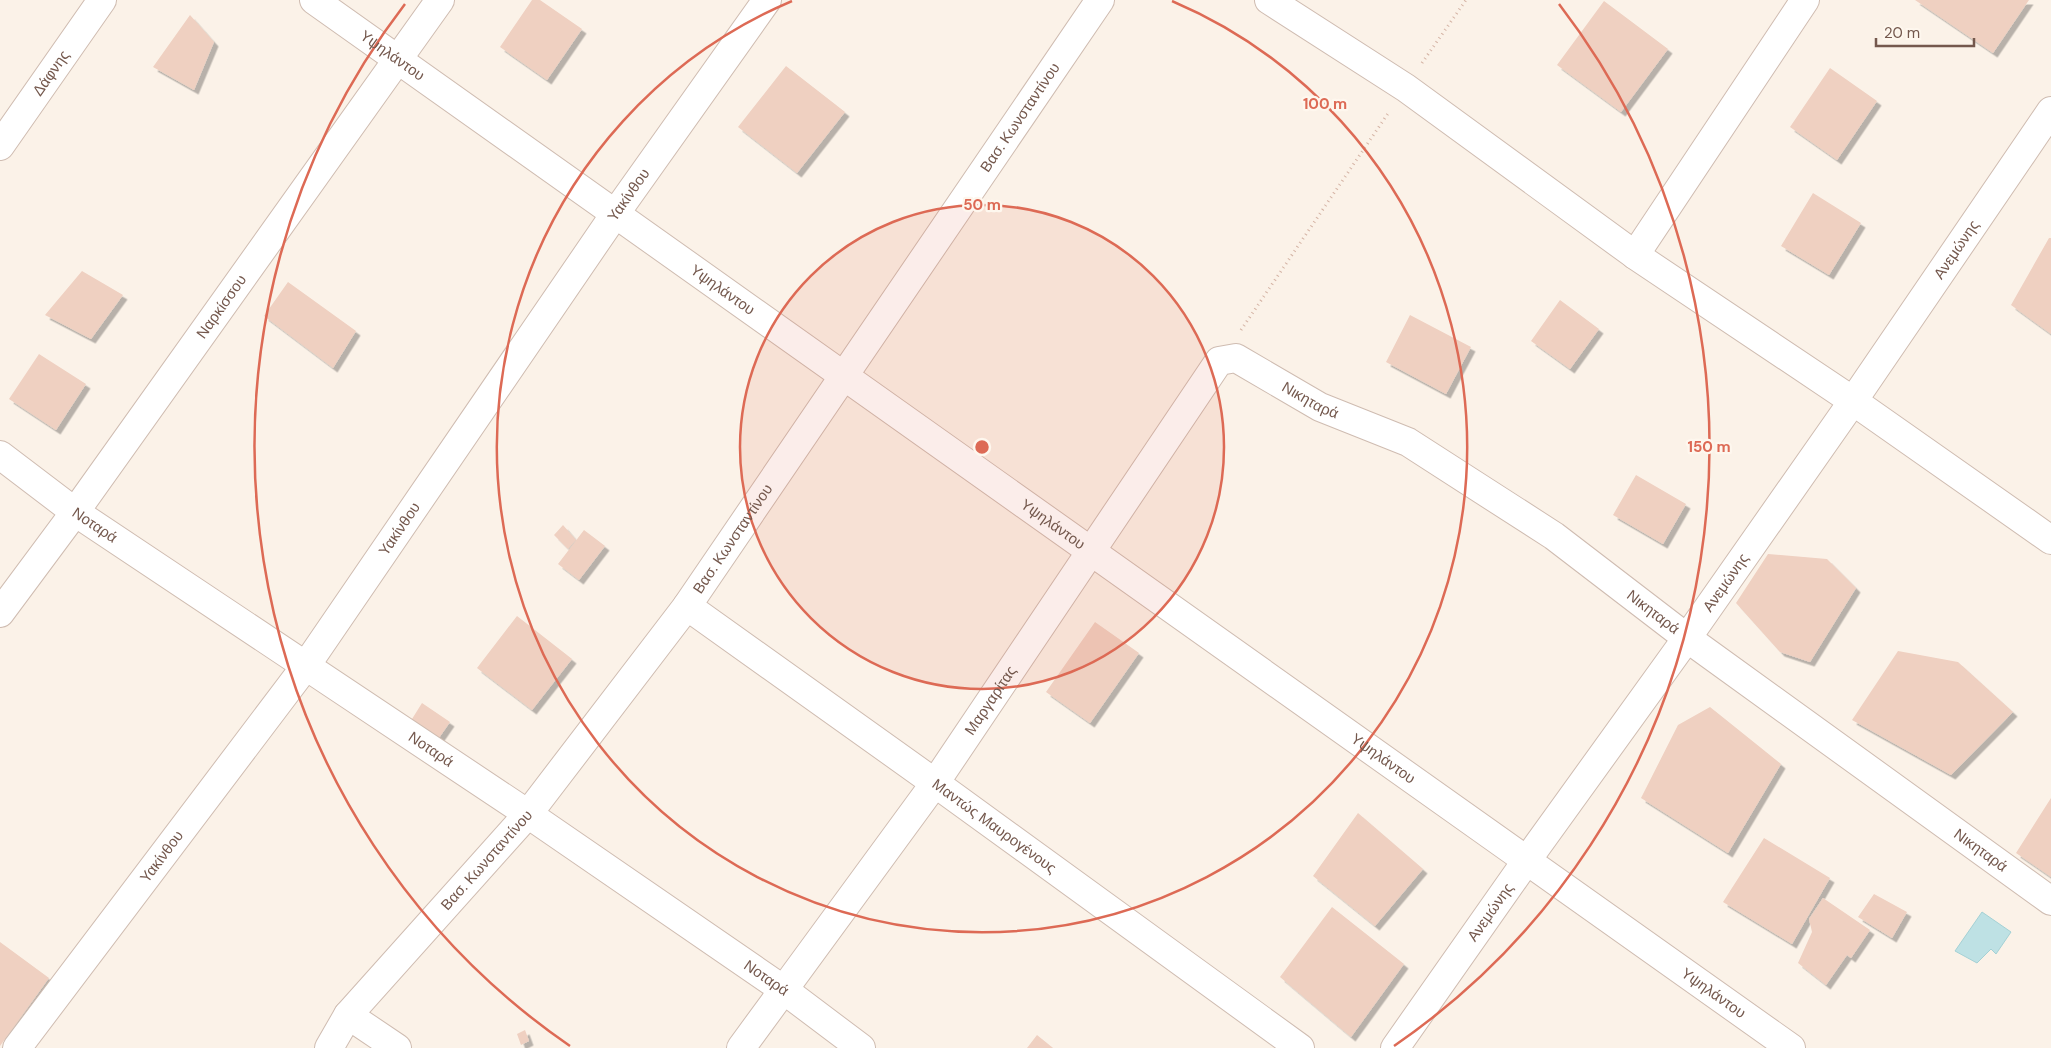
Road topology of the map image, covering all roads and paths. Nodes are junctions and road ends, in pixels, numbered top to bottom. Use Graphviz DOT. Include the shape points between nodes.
graph roads {
  1 [pos="102,0"];
  2 [pos="314,0"];
  3 [pos="440,0"];
  4 [pos="767,0"];
  5 [pos="1100,0"];
  6 [pos="1269,0"];
  7 [pos="1466,0"];
  8 [pos="1805,0"];
  9 [pos="398,60"];
  10 [pos="1406,88"];
  11 [pos="2051,111"];
  12 [pos="0,146"];
  13 [pos="615,214"];
  14 [pos="1635,255"];
  15 [pos="1228,360"];
  16 [pos="844,376"];
  17 [pos="1853,401"];
  18 [pos="0,455"];
  19 [pos="75,512"];
  20 [pos="2051,540"];
  21 [pos="1091,551"];
  22 [pos="687,606"];
  23 [pos="0,613"];
  24 [pos="1687,638"];
  25 [pos="305,667"];
  26 [pos="935,783"];
  27 [pos="528,814"];
  28 [pos="1526,860"];
  29 [pos="2051,901"];
  30 [pos="784,990"];
  31 [pos="348,1015"];
  32 [pos="17,1048"];
  33 [pos="329,1048"];
  34 [pos="397,1048"];
  35 [pos="741,1048"];
  36 [pos="861,1048"];
  37 [pos="1300,1048"];
  38 [pos="1395,1048"];
  39 [pos="1791,1048"];
  1 -- 12 [label="street, Δάφνης"];
  2 -- 9 [label="street, Υψηλάντου"];
  3 -- 9 [label="street, Ναρκίσσου"];
  4 -- 13 [label="street, Υακίνθου"];
  5 -- 16 [label="street, Βασ. Κωνσταντίνου"];
  6 -- 10 [label="street"];
  7 -- 10 [label="path"];
  8 -- 14 [label="street"];
  9 -- 13 [label="street, Υψηλάντου"];
  9 -- 19 [label="street, Ναρκίσσου"];
  10 -- 14 [label="street"];
  10 -- 15 [label="path"];
  11 -- 17 [label="street, Ανεμώνης"];
  13 -- 16 [label="street, Υψηλάντου"];
  13 -- 25 [label="street, Υακίνθου"];
  14 -- 17 [label="street"];
  15 -- 21 [label="street, Μαργαρίτας"];
  15 -- 24 [label="street, Νικηταρά" via="1320,407 1408,442 1554,536"];
  16 -- 21 [label="street, Υψηλάντου"];
  16 -- 22 [label="street, Βασ. Κωνσταντίνου"];
  17 -- 20 [label="street"];
  17 -- 24 [label="street, Ανεμώνης"];
  18 -- 19 [label="street, Νοταρά"];
  19 -- 23 [label="street, Ναρκίσσου"];
  19 -- 25 [label="street, Νοταρά"];
  21 -- 26 [label="street, Μαργαρίτας"];
  21 -- 28 [label="street, Υψηλάντου"];
  22 -- 26 [label="street, Μαντώς Μαυρογένους"];
  22 -- 27 [label="street, Βασ. Κωνσταντίνου"];
  24 -- 28 [label="street, Ανεμώνης"];
  24 -- 29 [label="street, Νικηταρά"];
  25 -- 27 [label="street, Νοταρά"];
  25 -- 32 [label="street, Υακίνθου"];
  26 -- 30 [label="street, Μαργαρίτας"];
  26 -- 37 [label="street, Μαντώς Μαυρογένους"];
  27 -- 30 [label="street, Νοταρά"];
  27 -- 31 [label="street, Βασ. Κωνσταντίνου"];
  28 -- 38 [label="street, Ανεμώνης"];
  28 -- 39 [label="street, Υψηλάντου"];
  30 -- 35 [label="street, Μαργαρίτας"];
  30 -- 36 [label="street, Νοταρά"];
  31 -- 33 [label="street, Βασ. Κωνσταντίνου"];
  31 -- 34 [label="street"];
}
